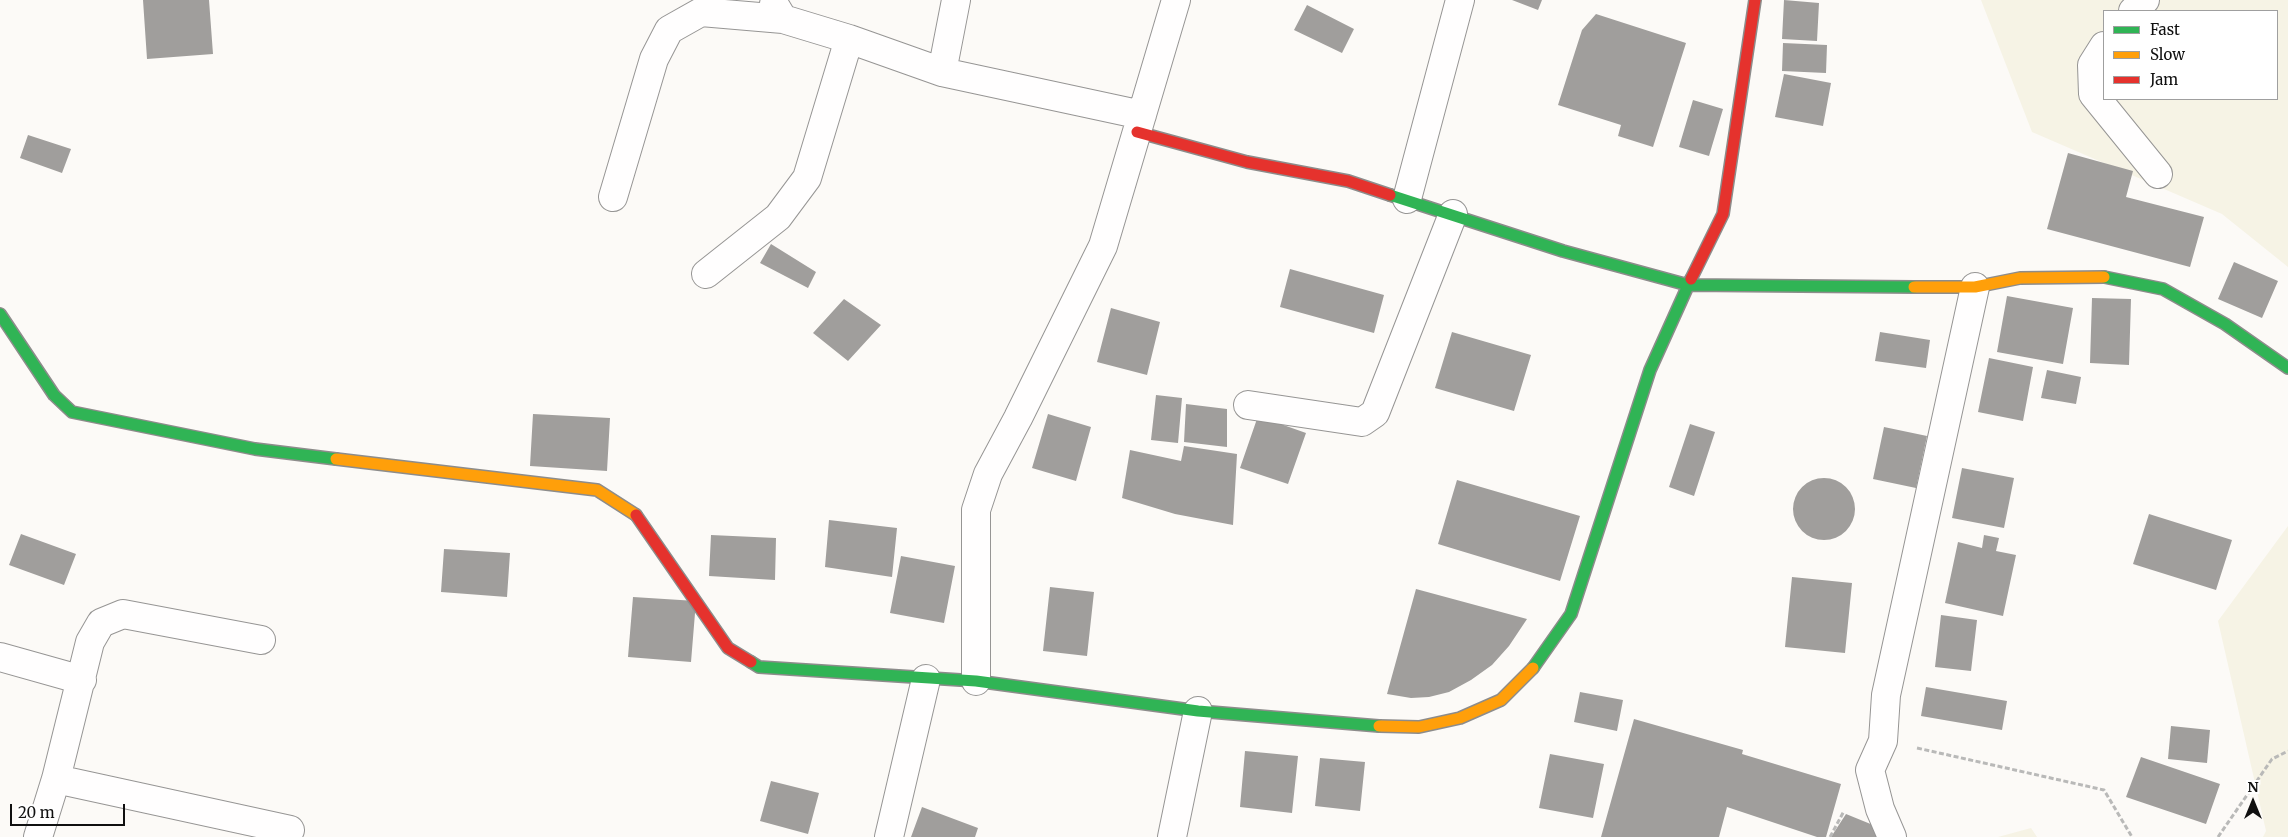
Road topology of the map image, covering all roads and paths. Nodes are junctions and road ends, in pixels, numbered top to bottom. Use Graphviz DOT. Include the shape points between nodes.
graph roads {
  1 [pos="956,0"];
  2 [pos="1176,0"];
  3 [pos="1460,0"];
  4 [pos="1755,0"];
  5 [pos="2146,0"];
  6 [pos="778,9"];
  7 [pos="2134,10"];
  8 [pos="849,39"];
  9 [pos="2103,48"];
  10 [pos="942,72"];
  11 [pos="1140,123"];
  12 [pos="2158,174"];
  13 [pos="613,197"];
  14 [pos="1407,199"];
  15 [pos="1453,214"];
  16 [pos="706,274"];
  17 [pos="1688,285"];
  18 [pos="1975,287"];
  19 [pos="0,314"];
  20 [pos="2288,368"];
  21 [pos="1248,405"];
  22 [pos="261,640"];
  23 [pos="0,657"];
  24 [pos="926,679"];
  25 [pos="82,680"];
  26 [pos="976,681"];
  27 [pos="1198,711"];
  28 [pos="1883,741"];
  29 [pos="2288,751"];
  30 [pos="56,779"];
  31 [pos="290,830"];
  32 [pos="38,837"];
  33 [pos="888,837"];
  34 [pos="1172,837"];
  35 [pos="1892,837"];
  36 [pos="2132,837"];
  37 [pos="2218,837"];
  1 -- 10 [label="street"];
  2 -- 11 [label="street"];
  3 -- 14 [label="street"];
  4 -- 17 [label="street" via="1723,214"];
  5 -- 7 [label="street"];
  6 -- 8 [label="street"];
  6 -- 13 [label="street" via="701,12 669,30 654,59"];
  8 -- 10 [label="street"];
  8 -- 16 [label="street" via="807,178 778,217"];
  9 -- 12 [label="street" via="2092,65 2093,94"];
  10 -- 11 [label="street"];
  11 -- 14 [label="street" via="1247,162 1348,182"];
  11 -- 26 [label="street" via="1103,246 988,474 976,510"];
  14 -- 15 [label="street"];
  15 -- 17 [label="street" via="1563,251"];
  15 -- 21 [label="street" via="1375,413 1362,422"];
  17 -- 18 [label="street"];
  17 -- 27 [label="street" via="1650,370 1571,614 1530,672 1501,700 1460,718 1419,727"];
  18 -- 20 [label="street" via="2020,278 2098,276 2163,289 2225,324"];
  18 -- 28 [label="street" via="1886,695"];
  19 -- 24 [label="street" via="54,395 72,412 255,449 597,490 634,512 728,648 759,667"];
  22 -- 25 [label="street" via="123,614 101,623 90,642"];
  23 -- 25 [label="street"];
  24 -- 26 [label="street"];
  24 -- 33 [label="street"];
  25 -- 30 [label="street"];
  26 -- 27 [label="street"];
  27 -- 34 [label="street"];
  28 -- 35 [label="street" via="1870,770 1880,809"];
  28 -- 36 [label="path" via="2104,790"];
  29 -- 37 [label="path" via="2272,759"];
  30 -- 31 [label="street"];
  30 -- 32 [label="street"];
}
